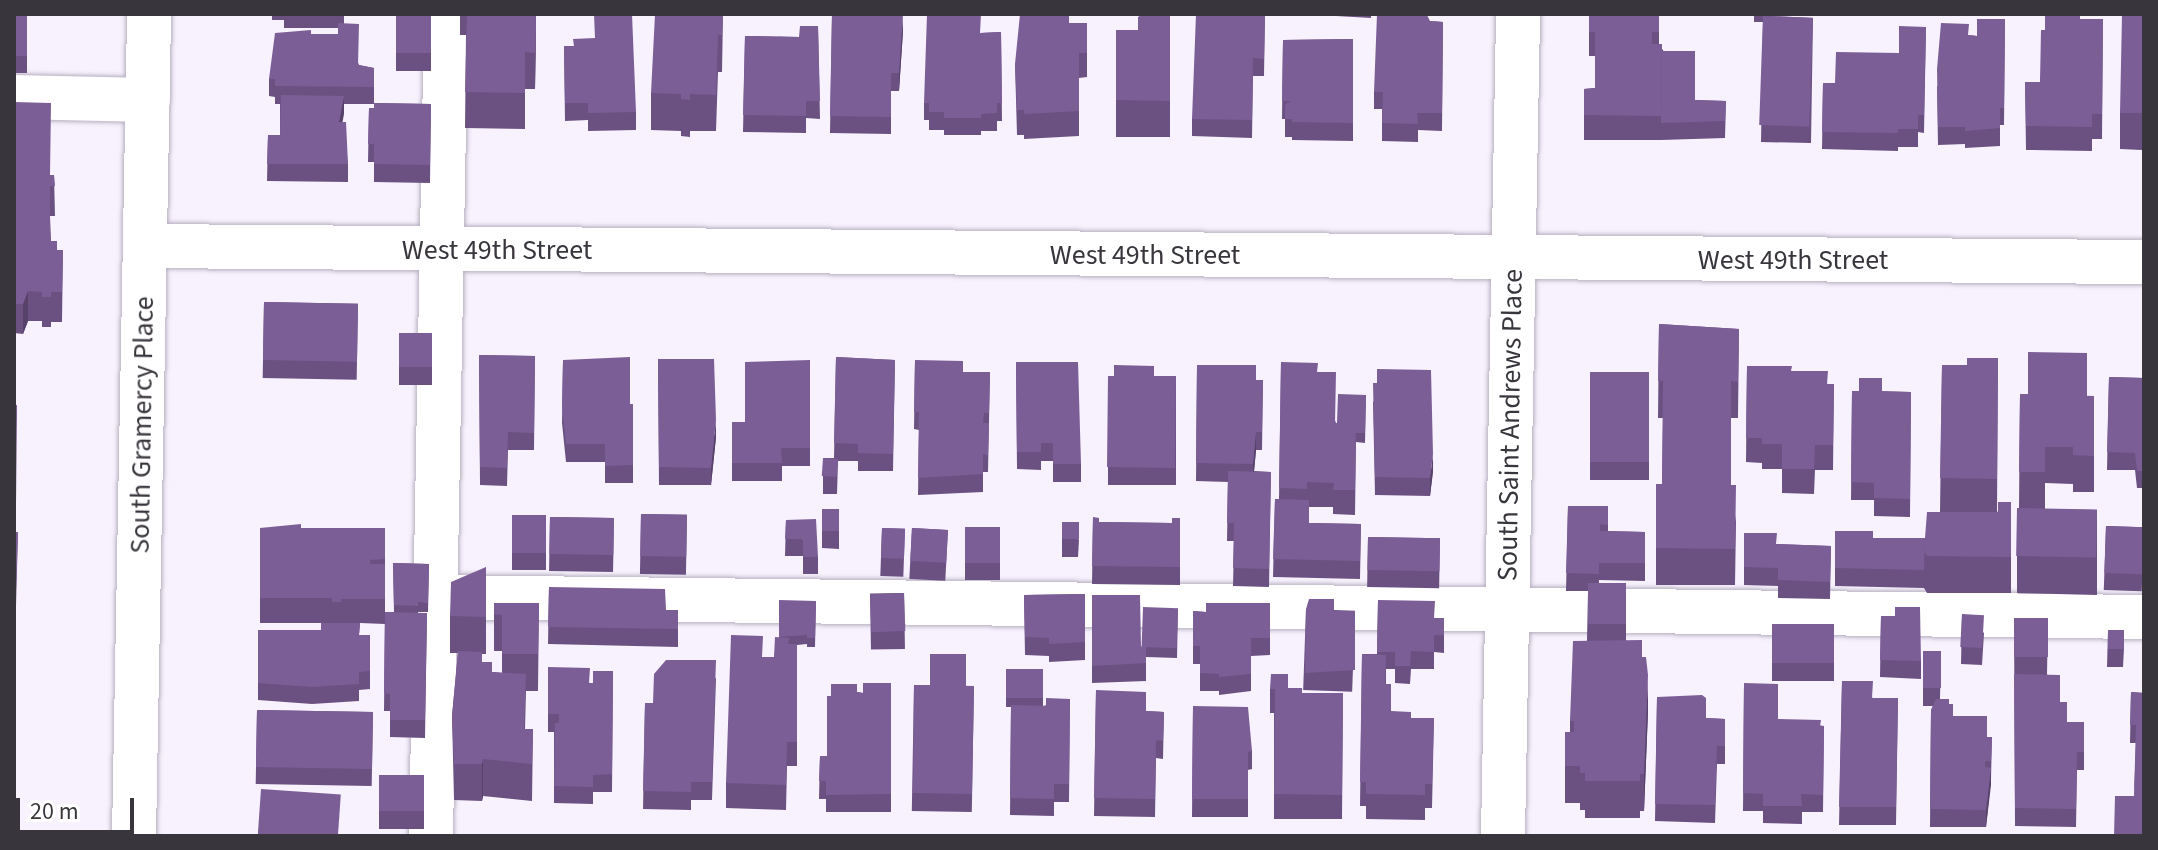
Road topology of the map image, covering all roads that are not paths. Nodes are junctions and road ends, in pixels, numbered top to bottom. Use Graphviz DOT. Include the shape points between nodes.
graph roads {
  1 [pos="149,14"];
  2 [pos="446,14"];
  3 [pos="1518,14"];
  4 [pos="14,97"];
  5 [pos="148,100"];
  6 [pos="145,246"];
  7 [pos="441,249"];
  8 [pos="1513,258"];
  9 [pos="2144,262"];
  10 [pos="435,597"];
  11 [pos="1507,609"];
  12 [pos="2144,617"];
  13 [pos="134,836"];
  14 [pos="431,836"];
  15 [pos="1503,836"];
  1 -- 5 [label="street, South Gramercy Place"];
  2 -- 7 [label="street"];
  3 -- 8 [label="street, South Saint Andrews Place"];
  4 -- 5 [label="street"];
  5 -- 6 [label="street, South Gramercy Place"];
  6 -- 7 [label="street, West 49th Street"];
  6 -- 13 [label="street, South Gramercy Place"];
  7 -- 8 [label="street, West 49th Street"];
  7 -- 10 [label="street"];
  8 -- 9 [label="street, West 49th Street"];
  8 -- 11 [label="street, South Saint Andrews Place"];
  10 -- 11 [label="street"];
  10 -- 14 [label="street"];
  11 -- 12 [label="street"];
  11 -- 15 [label="street, South Saint Andrews Place"];
}
